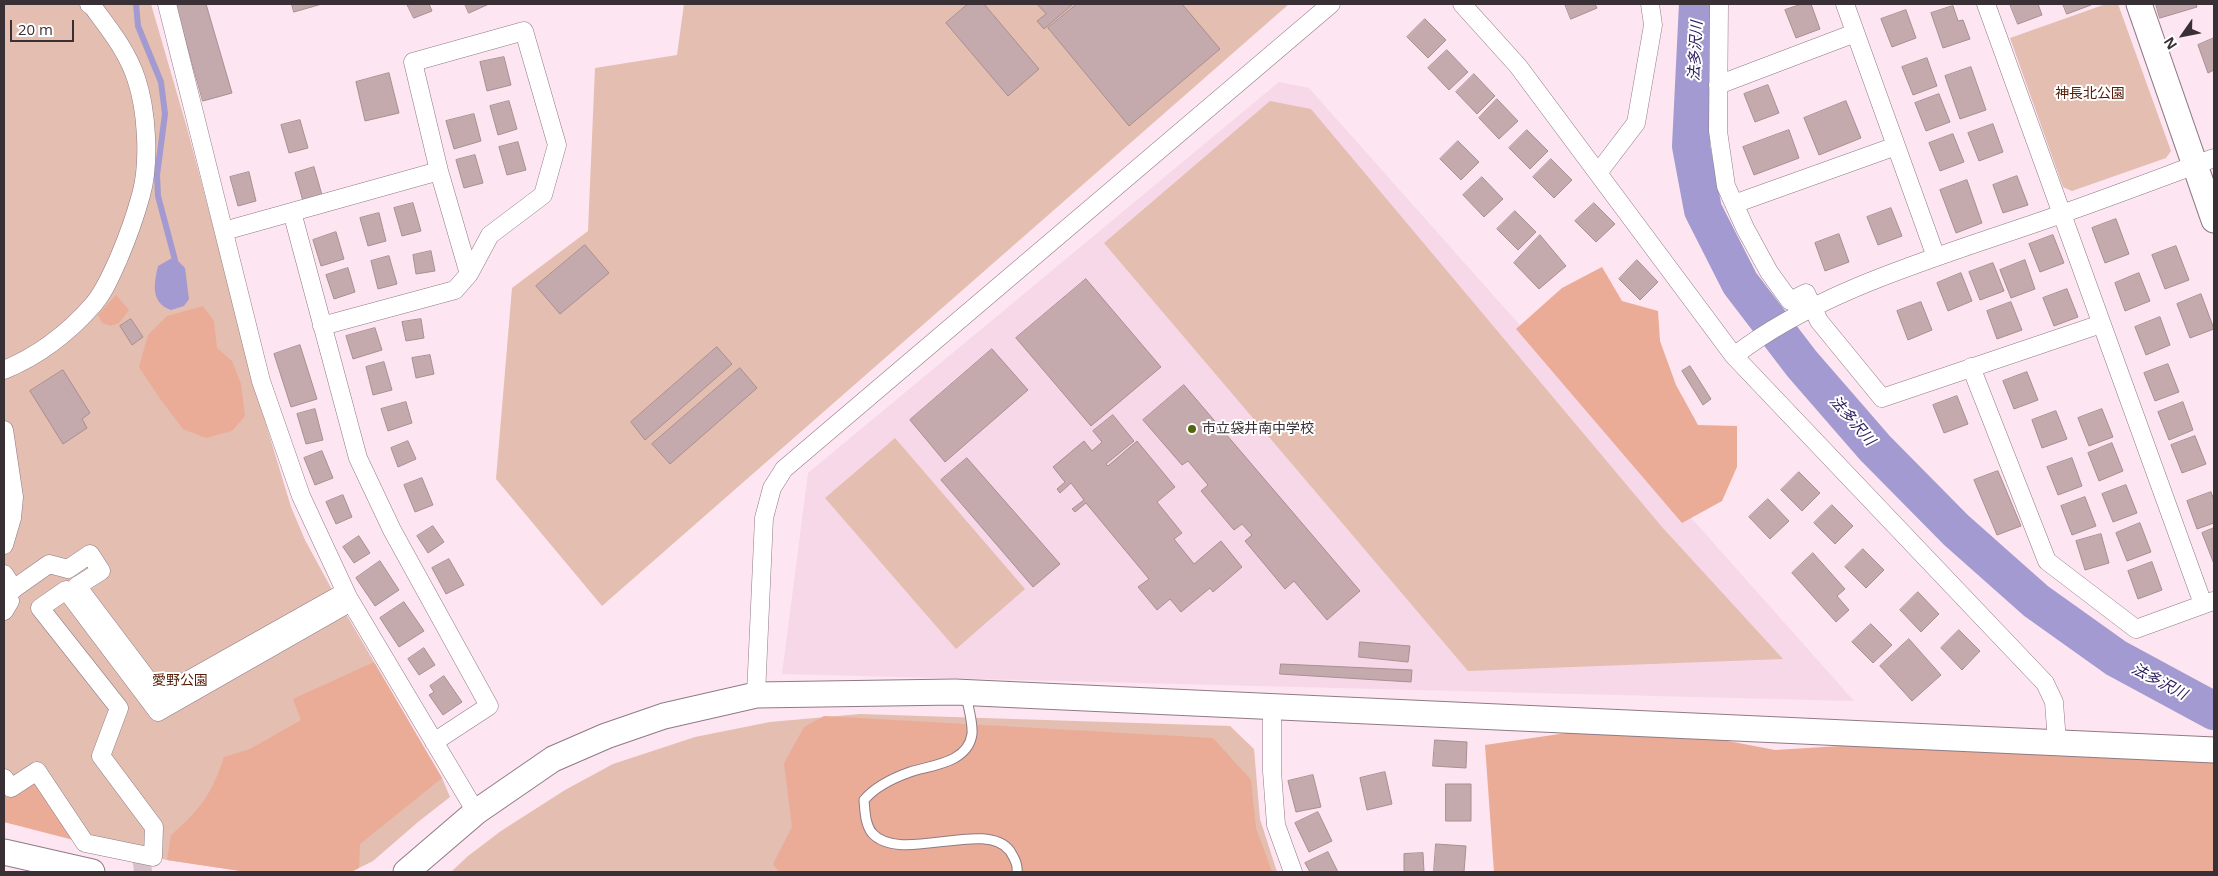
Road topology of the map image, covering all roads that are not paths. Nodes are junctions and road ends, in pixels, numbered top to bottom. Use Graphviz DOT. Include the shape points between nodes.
graph roads {
  1 [pos="89,4"];
  2 [pos="167,4"];
  3 [pos="1331,4"];
  4 [pos="1462,4"];
  5 [pos="1650,4"];
  6 [pos="1719,4"];
  7 [pos="1845,4"];
  8 [pos="1986,4"];
  9 [pos="2139,4"];
  10 [pos="1855,33"];
  11 [pos="1718,85"];
  12 [pos="1896,146"];
  13 [pos="2205,162"];
  14 [pos="439,171"];
  15 [pos="1598,173"];
  16 [pos="1734,204"];
  17 [pos="292,212"];
  18 [pos="2061,214"];
  19 [pos="2214,220"];
  20 [pos="224,231"];
  21 [pos="1936,257"];
  22 [pos="469,274"];
  23 [pos="1814,305"];
  24 [pos="2101,324"];
  25 [pos="322,326"];
  26 [pos="1741,351"];
  27 [pos="1971,367"];
  28 [pos="4,370"];
  29 [pos="4,430"];
  30 [pos="4,545"];
  31 [pos="4,574"];
  32 [pos="14,588"];
  33 [pos="2209,602"];
  34 [pos="4,611"];
  35 [pos="966,692"];
  36 [pos="756,695"];
  37 [pos="1272,707"];
  38 [pos="434,742"];
  39 [pos="2057,742"];
  40 [pos="2214,750"];
  41 [pos="4,778"];
  42 [pos="476,812"];
  43 [pos="4,852"];
  44 [pos="92,872"];
  45 [pos="406,872"];
  46 [pos="1017,872"];
  47 [pos="1293,872"];
  1 -- 28 [label="street" via="124,50 136,80 144,116 146,157 142,194 110,279 93,305 49,345"];
  2 -- 20 [label="street"];
  3 -- 36 [label="street" via="784,469 772,488 764,518"];
  4 -- 15 [label="street" via="1518,66"];
  5 -- 15 [label="street" via="1653,25 1636,123"];
  6 -- 11 [label="street"];
  7 -- 10 [label="street"];
  8 -- 18 [label="street"];
  9 -- 13 [label="street"];
  10 -- 11 [label="street"];
  10 -- 12 [label="street"];
  11 -- 16 [label="street" via="1718,131 1726,186"];
  12 -- 16 [label="street"];
  12 -- 21 [label="street"];
  13 -- 18 [label="street"];
  13 -- 19 [label="street"];
  14 -- 17 [label="street"];
  14 -- 22 [label="street"];
  14 -- 22 [label="street" via="413,62 524,31 557,145 543,195 490,235"];
  15 -- 26 [label="street"];
  16 -- 23 [label="street" via="1769,272 1790,301 1806,293"];
  17 -- 20 [label="street"];
  17 -- 25 [label="street"];
  18 -- 21 [label="street"];
  18 -- 24 [label="street"];
  20 -- 38 [label="street" via="261,381 301,496 348,597"];
  21 -- 23 [label="street"];
  22 -- 25 [label="street" via="456,290"];
  23 -- 26 [label="street"];
  23 -- 27 [label="street" via="1819,321 1882,398"];
  24 -- 27 [label="street"];
  24 -- 33 [label="street"];
  25 -- 38 [label="street" via="358,458 392,530 489,706"];
  26 -- 39 [label="street" via="2045,683 2054,702"];
  27 -- 33 [label="street" via="2047,562 2136,629"];
  29 -- 30 [label="street" via="14,497"];
  31 -- 32 [label="street"];
  32 -- 34 [label="street" via="6,594 10,601"];
  32 -- 41 [label="street" via="50,564 68,570 90,554 101,571 77,586 160,696 336,597 342,607 158,712 66,590 40,608 119,708 101,756 154,827 153,857 84,843 37,771 11,788"];
  35 -- 36 [label="street"];
  35 -- 37 [label="street"];
  35 -- 46 [label="lane" via="972,734 964,751 953,760 908,773 871,792 864,800 865,817 872,833 885,843 992,839 1006,846 1014,858"];
  36 -- 42 [label="street" via="664,716 606,736 553,760"];
  37 -- 39 [label="street"];
  37 -- 47 [label="street" via="1276,825"];
  38 -- 42 [label="street"];
  39 -- 40 [label="street"];
  42 -- 45 [label="street"];
  43 -- 44 [label="street"];
}
